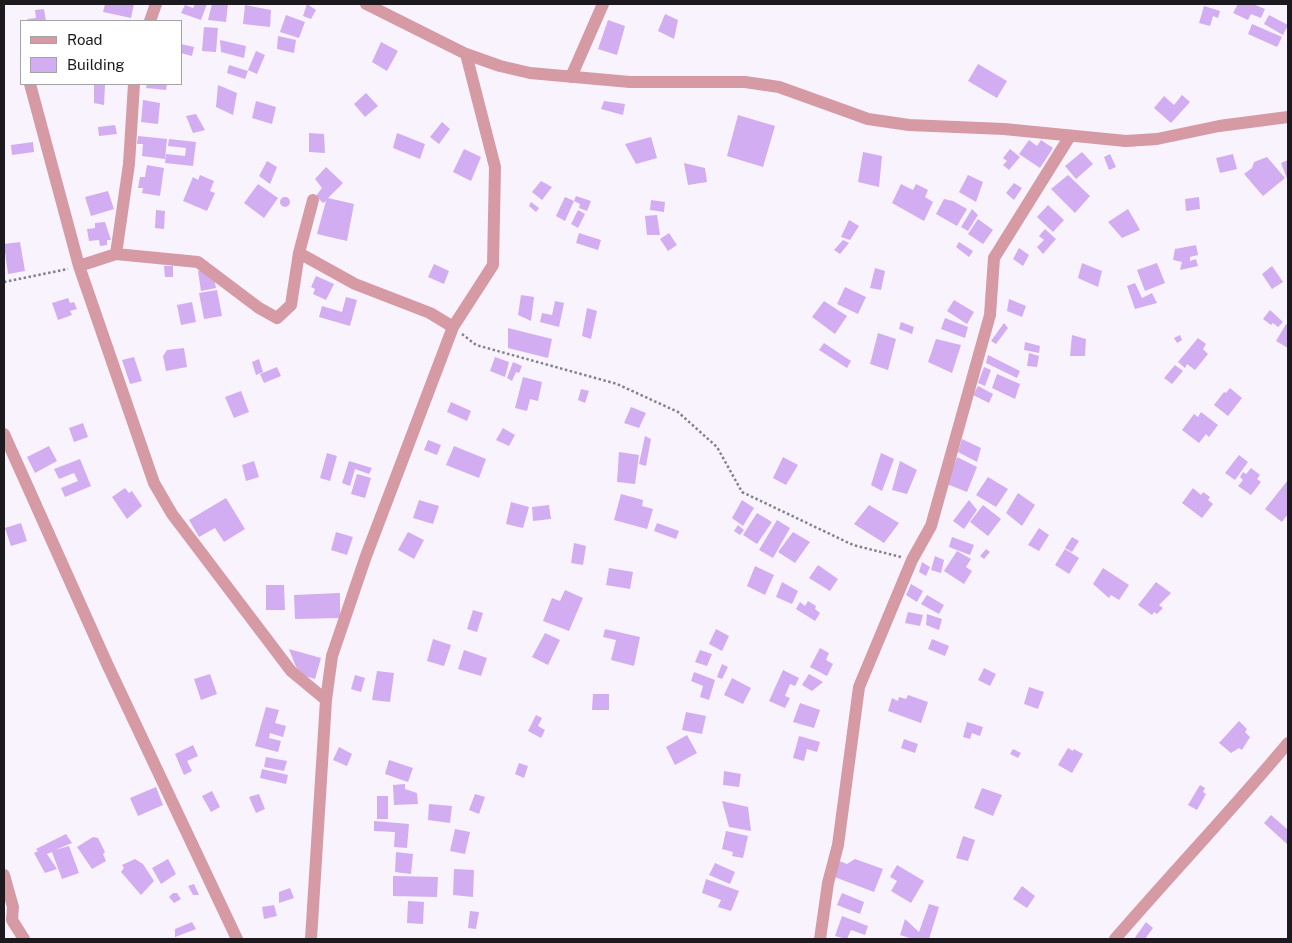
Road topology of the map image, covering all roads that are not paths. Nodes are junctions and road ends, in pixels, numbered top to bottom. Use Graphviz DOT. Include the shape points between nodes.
graph roads {
  1 [pos="156,4"];
  2 [pos="366,4"];
  3 [pos="603,4"];
  4 [pos="150,20"];
  5 [pos="466,54"];
  6 [pos="571,77"];
  7 [pos="30,85"];
  8 [pos="134,85"];
  9 [pos="1288,118"];
  10 [pos="1070,136"];
  11 [pos="313,200"];
  12 [pos="299,253"];
  13 [pos="116,254"];
  14 [pos="79,266"];
  15 [pos="453,327"];
  16 [pos="4,434"];
  17 [pos="326,700"];
  18 [pos="1288,743"];
  19 [pos="4,875"];
  20 [pos="24,939"];
  21 [pos="237,939"];
  22 [pos="311,939"];
  23 [pos="820,939"];
  24 [pos="1115,939"];
  1 -- 4 [label="street"];
  2 -- 5 [label="street"];
  3 -- 6 [label="street"];
  5 -- 6 [label="street" via="530,73"];
  5 -- 15 [label="street" via="495,167 493,265"];
  6 -- 10 [label="street" via="630,82 745,82 779,88 868,119 909,126"];
  7 -- 14 [label="street"];
  8 -- 13 [label="street" via="129,164"];
  9 -- 10 [label="street" via="1219,126 1157,139 1126,141"];
  10 -- 23 [label="street" via="994,258 990,315 931,526 912,560 859,688 838,845 828,883"];
  11 -- 12 [label="street"];
  12 -- 13 [label="street" via="291,305 277,318 198,262"];
  12 -- 15 [label="street" via="355,284 430,313"];
  13 -- 14 [label="street"];
  14 -- 17 [label="street" via="154,483 172,514 291,671"];
  15 -- 17 [label="street" via="366,556 332,656"];
  16 -- 21 [label="street" via="108,666"];
  17 -- 22 [label="street"];
  18 -- 24 [label="street" via="1242,799"];
  19 -- 20 [label="street" via="12,920"];
}
